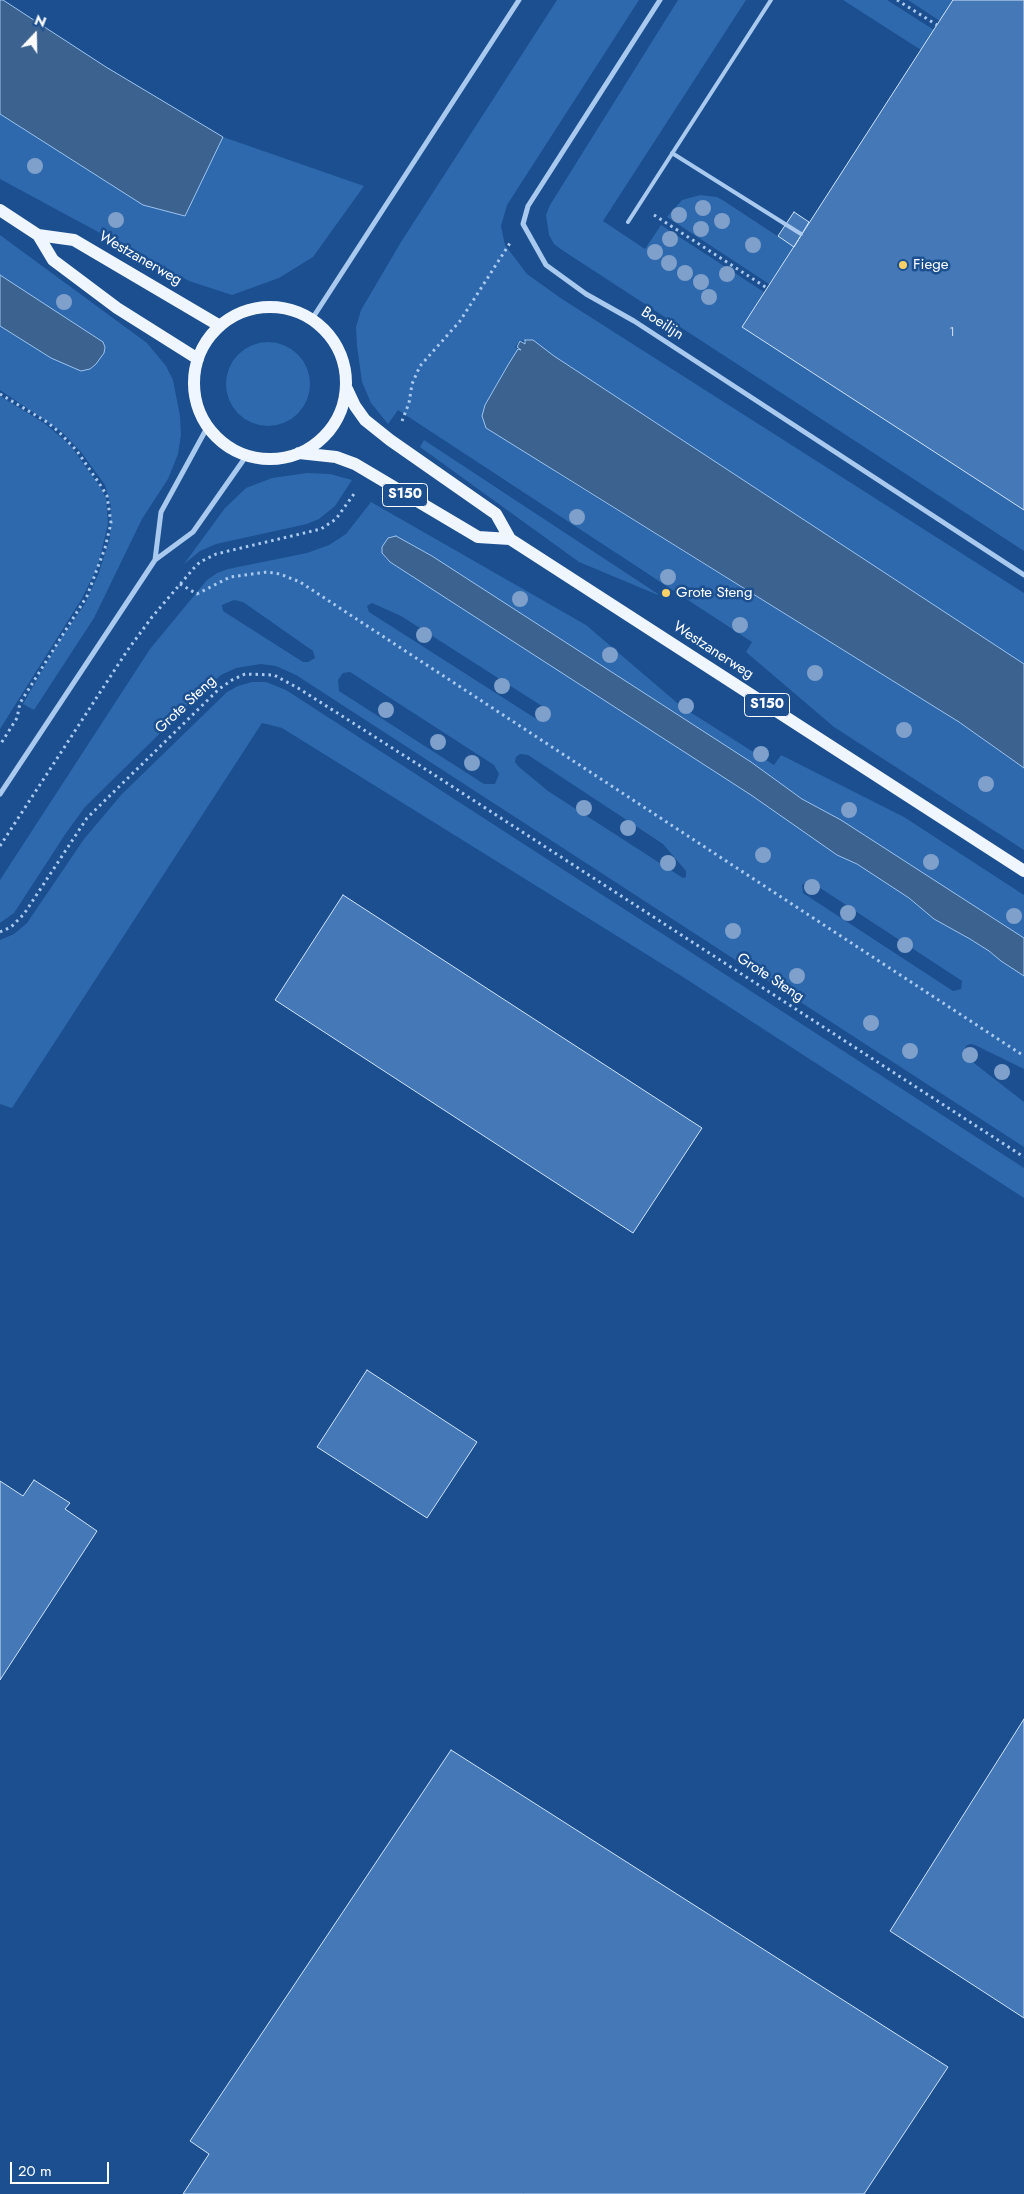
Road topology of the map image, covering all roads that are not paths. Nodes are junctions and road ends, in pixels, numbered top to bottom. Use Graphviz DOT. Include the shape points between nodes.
graph roads {
  1 [pos="519,0"];
  2 [pos="660,0"];
  3 [pos="771,0"];
  4 [pos="672,153"];
  5 [pos="0,210"];
  6 [pos="628,222"];
  7 [pos="801,234"];
  8 [pos="38,235"];
  9 [pos="312,319"];
  10 [pos="220,326"];
  11 [pos="198,360"];
  12 [pos="347,389"];
  13 [pos="208,426"];
  14 [pos="299,453"];
  15 [pos="247,456"];
  16 [pos="510,539"];
  17 [pos="155,560"];
  18 [pos="1024,575"];
  19 [pos="0,794"];
  20 [pos="1024,871"];
  1 -- 9 [label="street"];
  2 -- 18 [label="street, Boeilijn" via="528,206 523,224 546,265 586,294 634,321"];
  3 -- 4 [label="lane"];
  4 -- 6 [label="lane"];
  4 -- 7 [label="lane"];
  5 -- 8 [label="main road, Westzanerweg"];
  8 -- 10 [label="main road, Westzanerweg" via="74,240"];
  8 -- 11 [label="main road, Westzanerweg" via="53,260 117,308"];
  9 -- 10 [label="main road, S150" via="294,310 255,308 236,314"];
  9 -- 12 [label="main road, S150" via="328,332 339,350 346,369"];
  10 -- 11 [label="main road, S150" via="207,341"];
  11 -- 13 [label="main road, S150" via="195,394"];
  12 -- 14 [label="main road, S150" via="336,423 316,444"];
  12 -- 16 [label="main road, Westzanerweg / S150" via="365,420 496,514"];
  13 -- 15 [label="main road, S150" via="219,439"];
  13 -- 17 [label="street" via="161,512"];
  14 -- 15 [label="main road, S150" via="282,458"];
  14 -- 16 [label="main road, Westzanerweg / S150" via="336,457 355,464 478,537"];
  15 -- 17 [label="street" via="193,532"];
  16 -- 20 [label="main road, Westzanerweg / S150"];
  17 -- 19 [label="street"];
}
